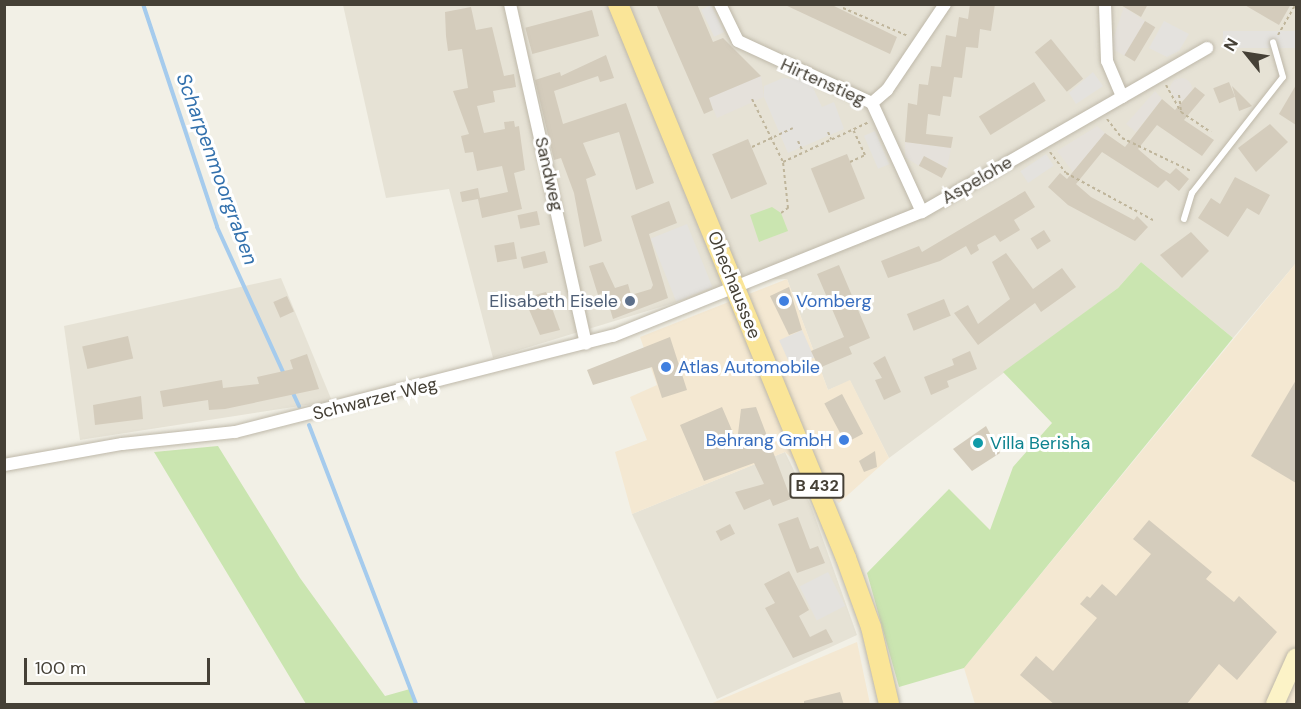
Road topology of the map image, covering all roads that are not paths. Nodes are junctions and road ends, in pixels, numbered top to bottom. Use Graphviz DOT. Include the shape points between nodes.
graph roads {
  1 [pos="510,4"];
  2 [pos="618,4"];
  3 [pos="720,4"];
  4 [pos="945,4"];
  5 [pos="1105,4"];
  6 [pos="1273,42"];
  7 [pos="1207,48"];
  8 [pos="1122,97"];
  9 [pos="872,103"];
  10 [pos="922,212"];
  11 [pos="1184,219"];
  12 [pos="735,290"];
  13 [pos="586,344"];
  14 [pos="4,465"];
  15 [pos="1296,657"];
  16 [pos="889,705"];
  17 [pos="1275,705"];
  1 -- 13 [label="street, Sandweg"];
  2 -- 12 [label="main road, Ohechaussee / B 432"];
  3 -- 9 [label="street, Hirtenstieg" via="738,41"];
  4 -- 9 [label="street" via="922,41"];
  5 -- 8 [label="street" via="1107,61"];
  6 -- 11 [label="lane" via="1283,77 1192,193"];
  7 -- 8 [label="street, Aspelohe"];
  8 -- 10 [label="street, Aspelohe"];
  9 -- 10 [label="street, Hirtenstieg"];
  10 -- 12 [label="street, Aspelohe"];
  12 -- 13 [label="street, Schwarzer Weg"];
  12 -- 16 [label="main road, Ohechaussee / B 432" via="846,558 871,627"];
  13 -- 14 [label="street, Schwarzer Weg" via="235,432 122,444"];
  15 -- 17 [label="street"];
}
